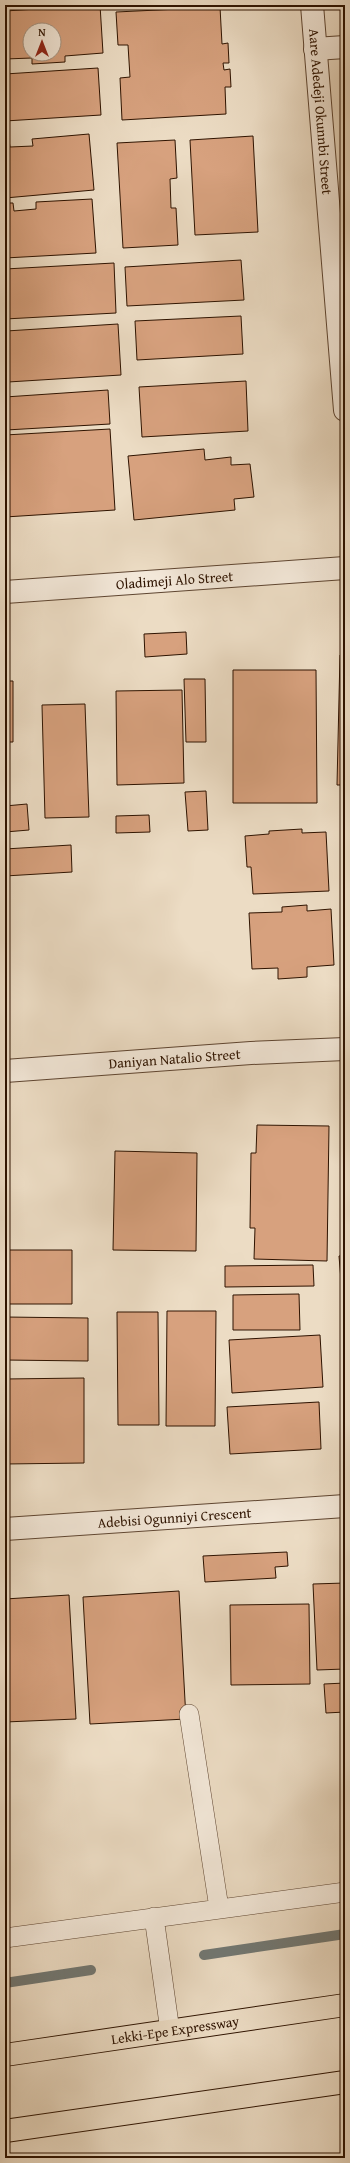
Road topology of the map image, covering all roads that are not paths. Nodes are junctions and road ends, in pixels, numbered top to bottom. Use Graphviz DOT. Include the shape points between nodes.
graph roads {
  1 [pos="312,5"];
  2 [pos="345,47"];
  3 [pos="315,49"];
  4 [pos="345,410"];
  5 [pos="345,568"];
  6 [pos="5,592"];
  7 [pos="345,1049"];
  8 [pos="5,1071"];
  9 [pos="345,1506"];
  10 [pos="5,1529"];
  11 [pos="189,1714"];
  12 [pos="345,1892"];
  13 [pos="219,1908"];
  14 [pos="154,1916"];
  15 [pos="5,1938"];
  16 [pos="345,2005"];
  17 [pos="170,2031"];
  18 [pos="5,2055"];
  19 [pos="345,2082"];
  20 [pos="5,2131"];
  1 -- 3 [label="street, Aare Adedeji Okunnbi Street"];
  2 -- 3 [label="street"];
  3 -- 4 [label="street, Aare Adedeji Okunnbi Street"];
  5 -- 6 [label="street, Oladimeji Alo Street"];
  7 -- 8 [label="street, Daniyan Natalio Street" via="251,1053"];
  9 -- 10 [label="street, Adebisi Ogunniyi Crescent"];
  11 -- 13 [label="lane"];
  12 -- 13 [label="lane"];
  13 -- 14 [label="lane"];
  14 -- 15 [label="lane"];
  14 -- 17 [label="lane"];
  16 -- 17 [label="highway, Lekki-Epe Expressway"];
  17 -- 18 [label="highway, Lekki-Epe Expressway"];
  19 -- 20 [label="highway"];
}
